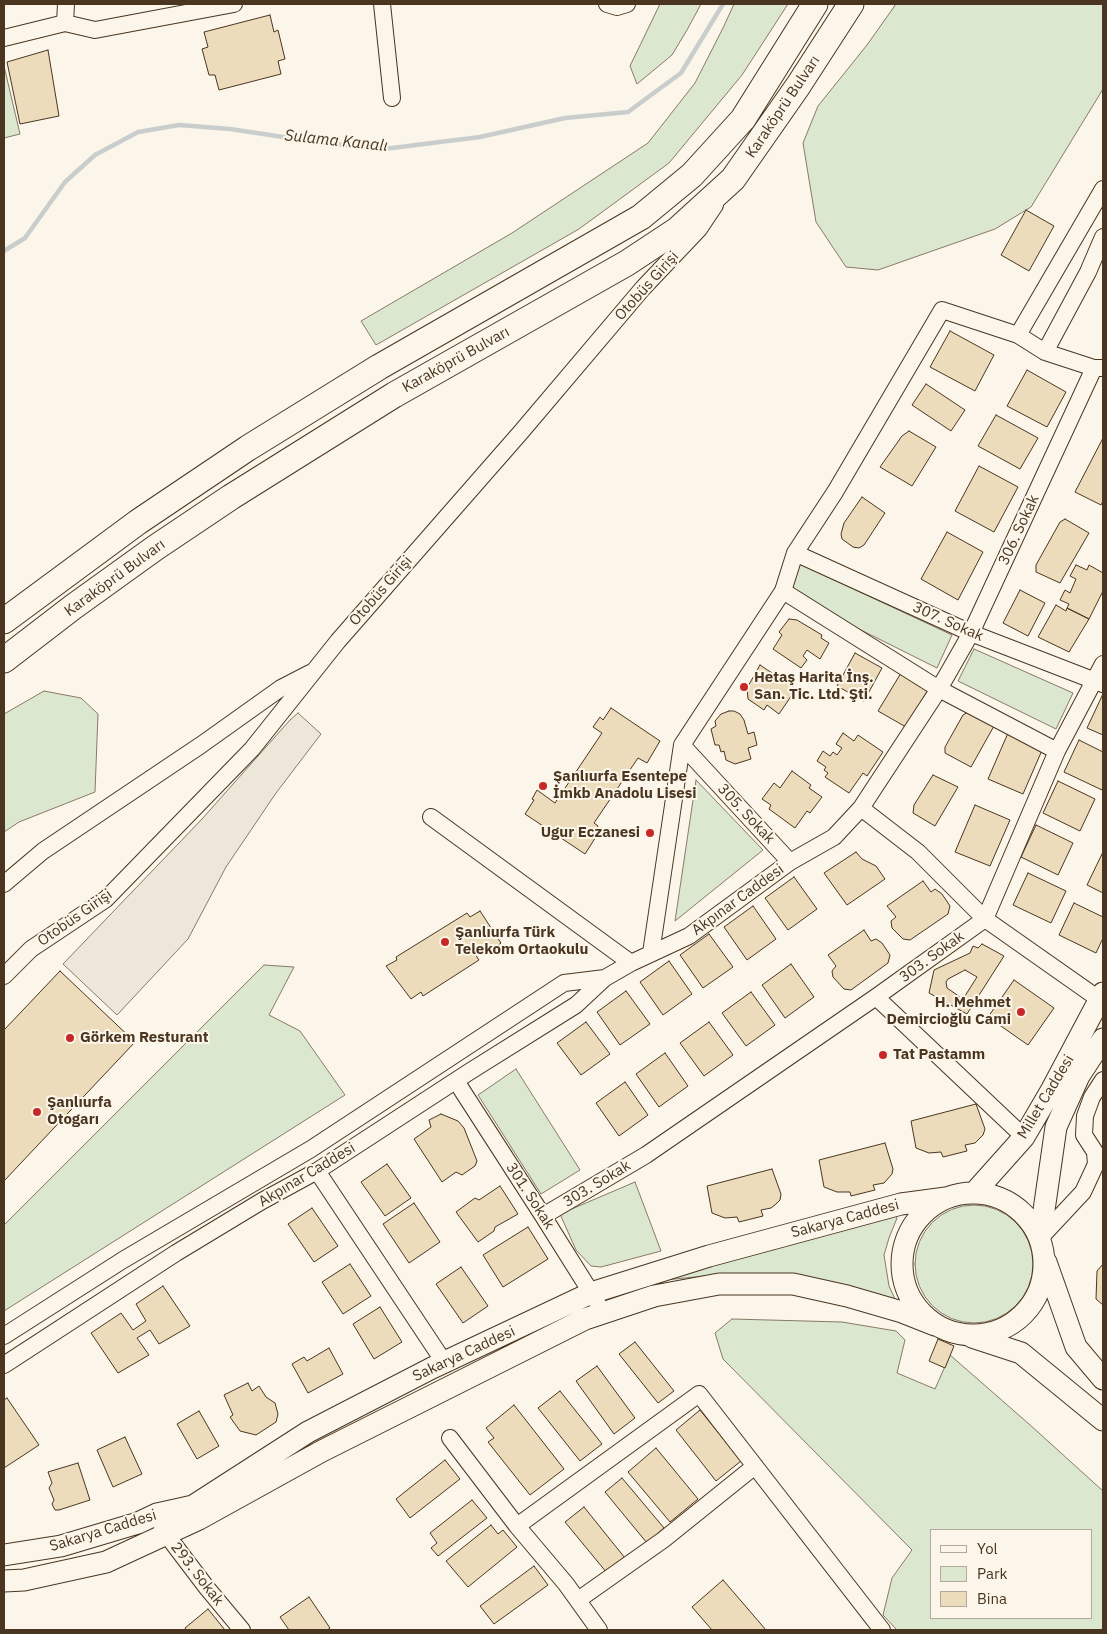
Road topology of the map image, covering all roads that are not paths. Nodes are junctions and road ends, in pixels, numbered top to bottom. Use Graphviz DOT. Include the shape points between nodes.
graph roads {
  1 [pos="66,4"];
  2 [pos="234,4"];
  3 [pos="382,4"];
  4 [pos="607,4"];
  5 [pos="627,4"];
  6 [pos="815,4"];
  7 [pos="851,4"];
  8 [pos="65,23"];
  9 [pos="4,38"];
  10 [pos="392,98"];
  11 [pos="733,179"];
  12 [pos="1103,189"];
  13 [pos="1103,237"];
  14 [pos="1018,335"];
  15 [pos="1045,352"];
  16 [pos="1099,368"];
  17 [pos="1103,382"];
  18 [pos="795,553"];
  19 [pos="782,590"];
  20 [pos="4,621"];
  21 [pos="971,633"];
  22 [pos="4,660"];
  23 [pos="1103,664"];
  24 [pos="314,671"];
  25 [pos="1099,682"];
  26 [pos="939,688"];
  27 [pos="682,745"];
  28 [pos="1057,751"];
  29 [pos="860,808"];
  30 [pos="431,817"];
  31 [pos="790,862"];
  32 [pos="4,884"];
  33 [pos="985,919"];
  34 [pos="651,953"];
  35 [pos="631,963"];
  36 [pos="4,976"];
  37 [pos="605,978"];
  38 [pos="876,997"];
  39 [pos="1102,998"];
  40 [pos="1103,1039"];
  41 [pos="1103,1080"];
  42 [pos="456,1081"];
  43 [pos="1024,1137"];
  44 [pos="317,1171"];
  45 [pos="974,1193"];
  46 [pos="946,1198"];
  47 [pos="543,1216"];
  48 [pos="1040,1238"];
  49 [pos="1045,1259"];
  50 [pos="592,1293"];
  51 [pos="603,1312"];
  52 [pos="935,1324"];
  53 [pos="964,1335"];
  54 [pos="4,1336"];
  55 [pos="444,1362"];
  56 [pos="4,1365"];
  57 [pos="1103,1379"];
  58 [pos="1103,1420"];
  59 [pos="450,1438"];
  60 [pos="756,1466"];
  61 [pos="157,1514"];
  62 [pos="517,1526"];
  63 [pos="166,1534"];
  64 [pos="4,1555"];
  65 [pos="4,1581"];
  66 [pos="578,1600"];
  67 [pos="242,1630"];
  68 [pos="599,1630"];
  69 [pos="882,1630"];
  1 -- 8 [label="street"];
  2 -- 8 [label="street" via="95,30"];
  3 -- 10 [label="street"];
  4 -- 5 [label="street" via="617,7"];
  6 -- 20 [label="highway, Karaköprü Bulvarı" via="743,119 692,175 641,217 379,367 248,448 138,522"];
  7 -- 11 [label="highway, Karaköprü Bulvarı"];
  8 -- 9 [label="street"];
  11 -- 22 [label="highway, Karaköprü Bulvarı" via="677,230 602,277 394,395 231,497 88,596"];
  11 -- 24 [label="street, Otobüs Girişi" via="699,229 643,288"];
  12 -- 14 [label="street"];
  13 -- 15 [label="street"];
  14 -- 15 [label="street"];
  14 -- 18 [label="street" via="942,310 835,492"];
  15 -- 16 [label="street"];
  16 -- 17 [label="street"];
  16 -- 21 [label="street, 306. Sokak"];
  18 -- 19 [label="street"];
  18 -- 21 [label="street, 307. Sokak"];
  19 -- 26 [label="street"];
  19 -- 27 [label="street"];
  21 -- 25 [label="street, 307. Sokak"];
  21 -- 26 [label="street, 306. Sokak"];
  23 -- 25 [label="street"];
  24 -- 32 [label="street" via="281,688 43,851"];
  24 -- 36 [label="street, Otobüs Girişi" via="252,749 106,899 31,949"];
  25 -- 28 [label="street"];
  26 -- 28 [label="street"];
  26 -- 29 [label="street, 306. Sokak"];
  27 -- 31 [label="street, 305. Sokak"];
  27 -- 34 [label="street"];
  28 -- 33 [label="street"];
  29 -- 31 [label="street, Akpınar Caddesi" via="834,837"];
  29 -- 33 [label="street" via="918,852"];
  30 -- 35 [label="street"];
  31 -- 34 [label="street, Akpınar Caddesi" via="689,936"];
  33 -- 38 [label="street, 303. Sokak"];
  33 -- 39 [label="street"];
  34 -- 35 [label="street, Akpınar Caddesi"];
  35 -- 37 [label="street, Akpınar Caddesi"];
  37 -- 42 [label="street, Akpınar Caddesi" via="576,1005"];
  37 -- 54 [label="street, Akpınar Caddesi" via="564,983 311,1149"];
  38 -- 43 [label="street"];
  38 -- 47 [label="street, 303. Sokak" via="646,1155"];
  39 -- 43 [label="main road, Millet Caddesi"];
  40 -- 48 [label="main road, Millet Caddesi" via="1079,1076 1056,1127"];
  41 -- 48 [label="street" via="1085,1116 1084,1134 1095,1152 1096,1164 1083,1192"];
  42 -- 44 [label="street, Akpınar Caddesi"];
  42 -- 47 [label="street, 301. Sokak"];
  43 -- 45 [label="main road, Millet Caddesi"];
  44 -- 55 [label="street"];
  44 -- 56 [label="street, Akpınar Caddesi" via="176,1253"];
  45 -- 46 [label="main road"];
  45 -- 48 [label="main road" via="995,1196 1014,1205 1030,1220"];
  46 -- 50 [label="main road, Sakarya Caddesi" via="892,1206 710,1256"];
  46 -- 52 [label="main road" via="927,1210 912,1227 904,1247 902,1269 908,1291 919,1310"];
  47 -- 50 [label="street, 301. Sokak"];
  48 -- 49 [label="main road"];
  49 -- 53 [label="main road" via="1043,1280 1035,1299 1022,1316 1005,1328 985,1334"];
  49 -- 57 [label="main road" via="1076,1347"];
  50 -- 51 [label="street, 301. Sokak"];
  50 -- 55 [label="main road, Sakarya Caddesi"];
  51 -- 52 [label="main road, Sakarya Caddesi" via="654,1296 719,1284 794,1284 847,1296"];
  51 -- 63 [label="main road, Sakarya Caddesi" via="330,1447"];
  52 -- 53 [label="main road"];
  53 -- 58 [label="main road" via="1021,1353"];
  55 -- 61 [label="main road, Sakarya Caddesi" via="308,1432 193,1506"];
  59 -- 62 [label="street"];
  60 -- 62 [label="street" via="699,1394"];
  60 -- 66 [label="street" via="664,1540"];
  60 -- 69 [label="street"];
  61 -- 63 [label="street, 293. Sokak"];
  61 -- 64 [label="main road, Sakarya Caddesi" via="138,1523 61,1546"];
  62 -- 66 [label="street"];
  63 -- 65 [label="main road, Sakarya Caddesi" via="106,1562 24,1580"];
  63 -- 67 [label="street, 293. Sokak"];
  66 -- 68 [label="street"];
}
